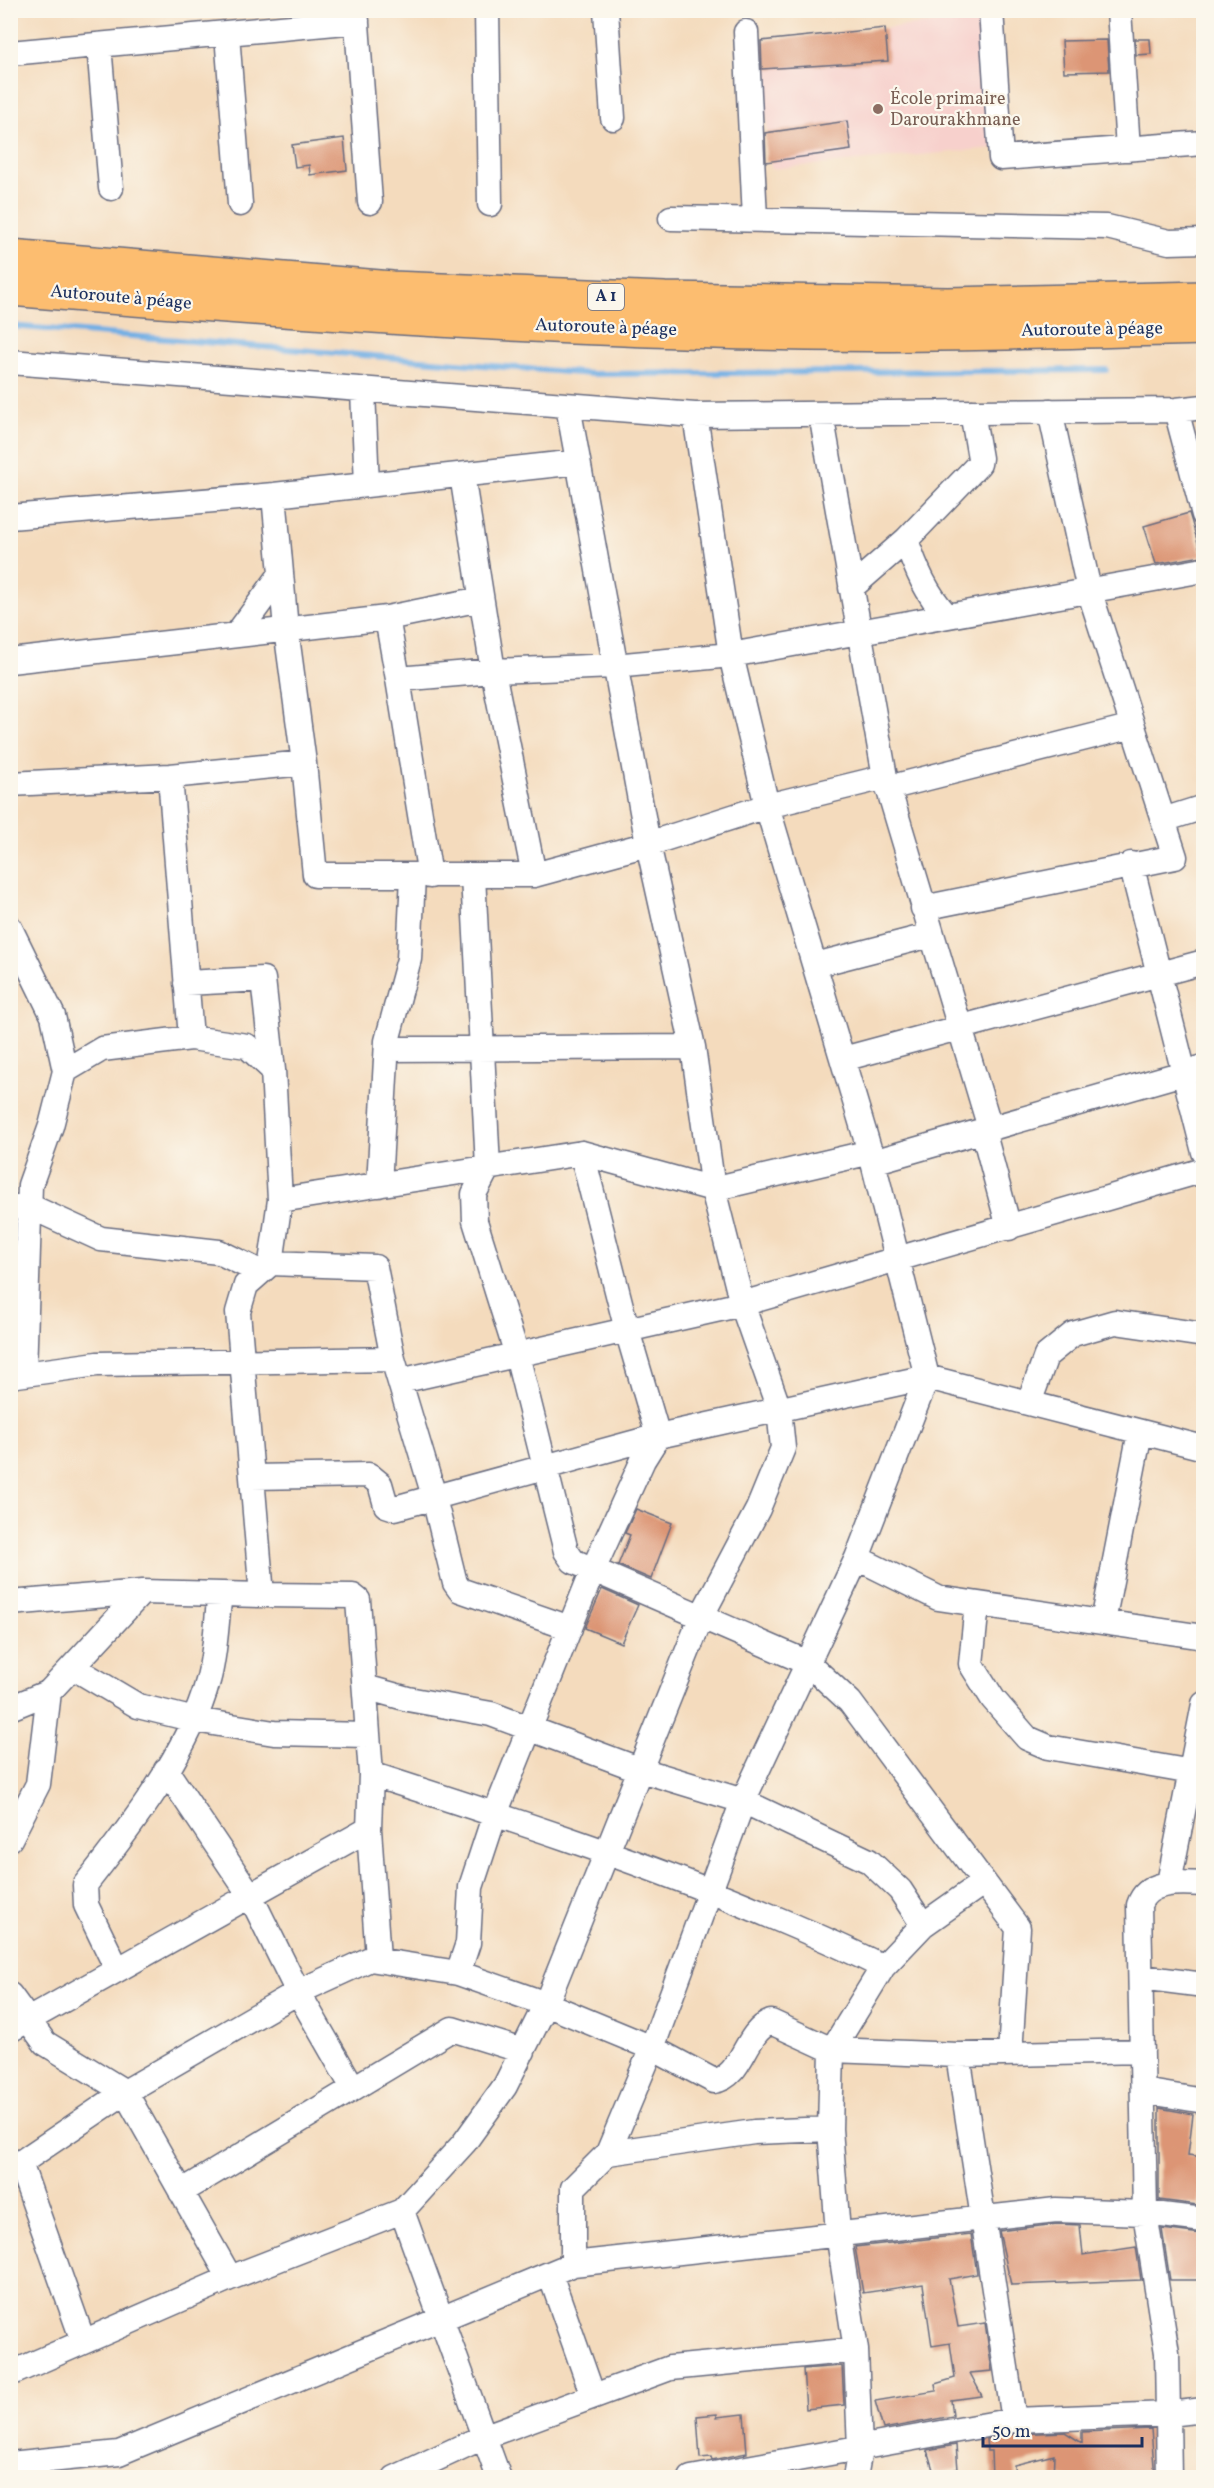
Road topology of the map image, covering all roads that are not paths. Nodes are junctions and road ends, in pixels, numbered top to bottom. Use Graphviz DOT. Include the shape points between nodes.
graph roads {
  1 [pos="487,10"];
  2 [pos="606,10"];
  3 [pos="991,10"];
  4 [pos="1119,10"];
  5 [pos="356,16"];
  6 [pos="746,32"];
  7 [pos="227,33"];
  8 [pos="99,45"];
  9 [pos="10,53"];
  10 [pos="613,118"];
  11 [pos="1203,143"];
  12 [pos="1128,148"];
  13 [pos="111,188"];
  14 [pos="370,202"];
  15 [pos="240,204"];
  16 [pos="490,204"];
  17 [pos="671,218"];
  18 [pos="755,219"];
  19 [pos="1203,241"];
  20 [pos="10,256"];
  21 [pos="10,289"];
  22 [pos="1203,298"];
  23 [pos="1203,328"];
  24 [pos="10,362"];
  25 [pos="363,391"];
  26 [pos="568,406"];
  27 [pos="1203,407"];
  28 [pos="1176,410"];
  29 [pos="1050,411"];
  30 [pos="972,412"];
  31 [pos="821,414"];
  32 [pos="695,415"];
  33 [pos="578,462"];
  34 [pos="462,475"];
  35 [pos="368,485"];
  36 [pos="274,495"];
  37 [pos="1203,515"];
  38 [pos="10,518"];
  39 [pos="906,540"];
  40 [pos="1203,570"];
  41 [pos="281,574"];
  42 [pos="851,588"];
  43 [pos="1089,590"];
  44 [pos="481,599"];
  45 [pos="947,616"];
  46 [pos="387,618"];
  47 [pos="286,629"];
  48 [pos="859,632"];
  49 [pos="237,634"];
  50 [pos="731,655"];
  51 [pos="10,661"];
  52 [pos="614,666"];
  53 [pos="493,671"];
  54 [pos="398,679"];
  55 [pos="1133,726"];
  56 [pos="304,763"];
  57 [pos="170,777"];
  58 [pos="887,782"];
  59 [pos="10,784"];
  60 [pos="767,806"];
  61 [pos="1203,807"];
  62 [pos="1163,820"];
  63 [pos="648,844"];
  64 [pos="1131,864"];
  65 [pos="534,875"];
  66 [pos="421,876"];
  67 [pos="473,876"];
  68 [pos="923,908"];
  69 [pos="10,928"];
  70 [pos="931,935"];
  71 [pos="1203,962"];
  72 [pos="815,965"];
  73 [pos="1158,972"];
  74 [pos="186,983"];
  75 [pos="959,1027"];
  76 [pos="191,1038"];
  77 [pos="482,1047"];
  78 [pos="693,1047"];
  79 [pos="387,1049"];
  80 [pos="843,1059"];
  81 [pos="1193,1069"];
  82 [pos="273,1070"];
  83 [pos="65,1071"];
  84 [pos="986,1129"];
  85 [pos="1203,1152"];
  86 [pos="582,1153"];
  87 [pos="872,1157"];
  88 [pos="488,1167"];
  89 [pos="1203,1170"];
  90 [pos="379,1185"];
  91 [pos="713,1189"];
  92 [pos="280,1200"];
  93 [pos="20,1206"];
  94 [pos="1009,1228"];
  95 [pos="898,1260"];
  96 [pos="266,1268"];
  97 [pos="742,1304"];
  98 [pos="627,1330"];
  99 [pos="1203,1335"];
  100 [pos="517,1355"];
  101 [pos="242,1362"];
  102 [pos="397,1370"];
  103 [pos="17,1375"];
  104 [pos="927,1377"];
  105 [pos="1029,1403"];
  106 [pos="779,1409"];
  107 [pos="1140,1432"];
  108 [pos="658,1436"];
  109 [pos="1203,1448"];
  110 [pos="546,1465"];
  111 [pos="252,1477"];
  112 [pos="433,1497"];
  113 [pos="857,1558"];
  114 [pos="593,1570"];
  115 [pos="142,1592"];
  116 [pos="220,1594"];
  117 [pos="262,1595"];
  118 [pos="10,1603"];
  119 [pos="977,1604"];
  120 [pos="702,1615"];
  121 [pos="1103,1622"];
  122 [pos="570,1628"];
  123 [pos="1203,1637"];
  124 [pos="808,1663"];
  125 [pos="74,1668"];
  126 [pos="365,1687"];
  127 [pos="49,1692"];
  128 [pos="1203,1704"];
  129 [pos="10,1708"];
  130 [pos="195,1720"];
  131 [pos="531,1729"];
  132 [pos="368,1735"];
  133 [pos="166,1770"];
  134 [pos="641,1770"];
  135 [pos="1192,1772"];
  136 [pos="371,1773"];
  137 [pos="743,1801"];
  138 [pos="495,1814"];
  139 [pos="369,1829"];
  140 [pos="10,1839"];
  141 [pos="605,1852"];
  142 [pos="984,1882"];
  143 [pos="1168,1883"];
  144 [pos="1203,1884"];
  145 [pos="708,1890"];
  146 [pos="250,1895"];
  147 [pos="923,1925"];
  148 [pos="378,1959"];
  149 [pos="883,1967"];
  150 [pos="117,1969"];
  151 [pos="458,1973"];
  152 [pos="1141,1977"];
  153 [pos="1203,1985"];
  154 [pos="298,1992"];
  155 [pos="10,1995"];
  156 [pos="546,2004"];
  157 [pos="19,2024"];
  158 [pos="652,2048"];
  159 [pos="523,2050"];
  160 [pos="832,2050"];
  161 [pos="1142,2051"];
  162 [pos="1010,2054"];
  163 [pos="958,2055"];
  164 [pos="352,2086"];
  165 [pos="1143,2091"];
  166 [pos="125,2092"];
  167 [pos="1203,2101"];
  168 [pos="830,2129"];
  169 [pos="608,2153"];
  170 [pos="15,2164"];
  171 [pos="181,2192"];
  172 [pos="402,2211"];
  173 [pos="1145,2213"];
  174 [pos="984,2216"];
  175 [pos="1203,2220"];
  176 [pos="838,2233"];
  177 [pos="573,2264"];
  178 [pos="550,2274"];
  179 [pos="230,2278"];
  180 [pos="440,2320"];
  181 [pos="82,2342"];
  182 [pos="856,2350"];
  183 [pos="10,2374"];
  184 [pos="593,2396"];
  185 [pos="1203,2410"];
  186 [pos="1169,2414"];
  187 [pos="1014,2420"];
  188 [pos="483,2437"];
  189 [pos="860,2449"];
  190 [pos="10,2464"];
  191 [pos="855,2477"];
  192 [pos="395,2478"];
  193 [pos="499,2478"];
  194 [pos="691,2478"];
  195 [pos="864,2478"];
  196 [pos="1169,2478"];
  1 -- 16 [label="street"];
  2 -- 10 [label="street"];
  3 -- 12 [label="street" via="1001,158"];
  4 -- 12 [label="street"];
  5 -- 7 [label="street"];
  5 -- 14 [label="street"];
  6 -- 18 [label="street"];
  7 -- 8 [label="street"];
  7 -- 15 [label="street"];
  8 -- 9 [label="street"];
  8 -- 13 [label="street"];
  11 -- 12 [label="street"];
  17 -- 18 [label="street"];
  18 -- 19 [label="street" via="1107,227 1169,242"];
  20 -- 22 [label="highway, A 1" via="392,288 677,300 948,304"];
  21 -- 23 [label="highway, Autoroute à péage / A 1" via="393,319 658,330 844,334"];
  24 -- 25 [label="street"];
  25 -- 26 [label="street"];
  25 -- 35 [label="street"];
  26 -- 32 [label="street"];
  26 -- 33 [label="street"];
  27 -- 28 [label="street"];
  28 -- 29 [label="street"];
  28 -- 37 [label="street"];
  29 -- 30 [label="street"];
  29 -- 43 [label="street"];
  30 -- 31 [label="street"];
  30 -- 39 [label="street" via="979,464"];
  31 -- 32 [label="street"];
  31 -- 42 [label="street"];
  32 -- 50 [label="street"];
  33 -- 34 [label="street"];
  33 -- 52 [label="street"];
  34 -- 35 [label="street"];
  34 -- 44 [label="street"];
  35 -- 36 [label="street"];
  36 -- 38 [label="street"];
  36 -- 41 [label="street"];
  39 -- 42 [label="street"];
  39 -- 45 [label="street" via="919,578"];
  40 -- 43 [label="street"];
  41 -- 47 [label="street"];
  41 -- 49 [label="street"];
  42 -- 48 [label="street"];
  43 -- 45 [label="street"];
  43 -- 55 [label="street"];
  44 -- 46 [label="street"];
  44 -- 53 [label="street"];
  45 -- 48 [label="street"];
  46 -- 47 [label="street"];
  46 -- 54 [label="street"];
  47 -- 49 [label="street"];
  47 -- 56 [label="street"];
  48 -- 50 [label="street"];
  48 -- 58 [label="street"];
  49 -- 51 [label="street"];
  50 -- 52 [label="street"];
  50 -- 60 [label="street"];
  52 -- 53 [label="street"];
  52 -- 63 [label="street"];
  53 -- 54 [label="street"];
  53 -- 65 [label="street"];
  54 -- 66 [label="street"];
  55 -- 58 [label="street"];
  55 -- 62 [label="street"];
  56 -- 57 [label="street"];
  56 -- 66 [label="street" via="315,875"];
  57 -- 59 [label="street"];
  57 -- 74 [label="street"];
  58 -- 60 [label="street"];
  58 -- 68 [label="street"];
  60 -- 63 [label="street"];
  60 -- 72 [label="street"];
  61 -- 62 [label="street"];
  62 -- 64 [label="street" via="1175,857"];
  63 -- 65 [label="street"];
  63 -- 78 [label="street"];
  64 -- 68 [label="street"];
  64 -- 73 [label="street"];
  65 -- 67 [label="street"];
  66 -- 67 [label="street"];
  66 -- 79 [label="street" via="409,959"];
  67 -- 77 [label="street"];
  68 -- 70 [label="street"];
  69 -- 83 [label="street" via="53,1016"];
  70 -- 72 [label="street"];
  70 -- 75 [label="street"];
  71 -- 73 [label="street"];
  72 -- 80 [label="street"];
  73 -- 75 [label="street"];
  73 -- 81 [label="street"];
  74 -- 76 [label="street"];
  74 -- 82 [label="street" via="263,979"];
  75 -- 80 [label="street"];
  75 -- 84 [label="street"];
  76 -- 82 [label="street" via="247,1046"];
  76 -- 83 [label="street" via="102,1049"];
  77 -- 78 [label="street"];
  77 -- 79 [label="street"];
  77 -- 88 [label="street"];
  78 -- 91 [label="street"];
  79 -- 90 [label="street"];
  80 -- 87 [label="street"];
  81 -- 84 [label="street"];
  81 -- 85 [label="street"];
  82 -- 92 [label="street"];
  83 -- 93 [label="street" via="51,1126"];
  84 -- 87 [label="street"];
  84 -- 94 [label="street"];
  86 -- 88 [label="street"];
  86 -- 91 [label="street"];
  86 -- 98 [label="street"];
  87 -- 91 [label="street"];
  87 -- 95 [label="street"];
  88 -- 90 [label="street"];
  88 -- 100 [label="street" via="474,1194 475,1221"];
  89 -- 94 [label="street"];
  90 -- 92 [label="street"];
  91 -- 97 [label="street"];
  92 -- 96 [label="street"];
  93 -- 96 [label="street" via="101,1239 219,1252"];
  93 -- 103 [label="street"];
  94 -- 95 [label="street"];
  95 -- 97 [label="street"];
  95 -- 104 [label="street"];
  96 -- 101 [label="street" via="246,1285 238,1312"];
  96 -- 102 [label="street" via="375,1267"];
  97 -- 98 [label="street"];
  97 -- 106 [label="street"];
  98 -- 100 [label="street"];
  98 -- 108 [label="street"];
  99 -- 105 [label="street" via="1115,1322 1072,1334 1047,1356"];
  100 -- 102 [label="street"];
  100 -- 110 [label="street"];
  101 -- 102 [label="street"];
  101 -- 103 [label="street" via="97,1364"];
  101 -- 111 [label="street"];
  102 -- 112 [label="street"];
  104 -- 105 [label="street"];
  104 -- 106 [label="street"];
  104 -- 113 [label="street"];
  105 -- 107 [label="street"];
  106 -- 108 [label="street"];
  106 -- 120 [label="street" via="783,1448 758,1509"];
  107 -- 109 [label="street"];
  107 -- 121 [label="street"];
  108 -- 110 [label="street"];
  108 -- 114 [label="street" via="643,1460"];
  110 -- 112 [label="street"];
  110 -- 114 [label="street" via="566,1551 573,1561"];
  111 -- 112 [label="street" via="369,1475 380,1484 386,1505 395,1508"];
  111 -- 117 [label="street"];
  112 -- 122 [label="street" via="451,1573 460,1590"];
  113 -- 119 [label="street" via="938,1598"];
  113 -- 124 [label="street"];
  114 -- 120 [label="street"];
  114 -- 122 [label="street"];
  115 -- 116 [label="street"];
  115 -- 118 [label="street"];
  115 -- 125 [label="street"];
  116 -- 117 [label="street"];
  116 -- 130 [label="street" via="209,1679"];
  117 -- 126 [label="street" via="353,1596 358,1600"];
  119 -- 121 [label="street"];
  119 -- 135 [label="street" via="971,1664 993,1699 1027,1738 1048,1748"];
  120 -- 124 [label="street"];
  120 -- 134 [label="street"];
  121 -- 123 [label="street"];
  122 -- 131 [label="street"];
  124 -- 137 [label="street"];
  124 -- 142 [label="street" via="850,1702"];
  125 -- 127 [label="street"];
  125 -- 130 [label="street" via="138,1706"];
  126 -- 131 [label="street" via="492,1714"];
  126 -- 132 [label="street"];
  127 -- 129 [label="street"];
  127 -- 140 [label="street" via="38,1784"];
  128 -- 135 [label="street"];
  130 -- 132 [label="street" via="274,1733"];
  130 -- 133 [label="street"];
  131 -- 134 [label="street"];
  131 -- 138 [label="street"];
  132 -- 136 [label="street"];
  133 -- 146 [label="street"];
  133 -- 150 [label="street" via="85,1886 86,1905"];
  134 -- 137 [label="street"];
  134 -- 141 [label="street"];
  135 -- 143 [label="street"];
  136 -- 138 [label="street"];
  136 -- 139 [label="street"];
  137 -- 145 [label="street"];
  137 -- 147 [label="street" via="869,1861 900,1890"];
  138 -- 141 [label="street"];
  138 -- 151 [label="street" via="471,1887 468,1943"];
  139 -- 146 [label="street"];
  139 -- 148 [label="street"];
  141 -- 145 [label="street"];
  141 -- 156 [label="street"];
  142 -- 147 [label="street"];
  142 -- 162 [label="street" via="1018,1929"];
  143 -- 144 [label="street"];
  143 -- 152 [label="street" via="1147,1893 1139,1905"];
  145 -- 149 [label="street" via="846,1947"];
  145 -- 158 [label="street"];
  146 -- 150 [label="street"];
  146 -- 154 [label="street"];
  147 -- 149 [label="street"];
  148 -- 151 [label="street"];
  148 -- 154 [label="street" via="363,1960"];
  149 -- 160 [label="street"];
  150 -- 157 [label="street"];
  151 -- 156 [label="street"];
  152 -- 153 [label="street"];
  152 -- 161 [label="street"];
  154 -- 164 [label="street"];
  154 -- 166 [label="street"];
  155 -- 157 [label="street"];
  156 -- 158 [label="street"];
  156 -- 159 [label="street"];
  157 -- 166 [label="street"];
  158 -- 160 [label="street" via="714,2081 730,2074 756,2031 771,2022"];
  158 -- 169 [label="street"];
  159 -- 164 [label="street" via="452,2029"];
  159 -- 172 [label="street" via="505,2086 464,2143"];
  160 -- 163 [label="street"];
  160 -- 168 [label="street"];
  161 -- 162 [label="street"];
  161 -- 165 [label="street"];
  162 -- 163 [label="street"];
  163 -- 174 [label="street"];
  164 -- 171 [label="street"];
  165 -- 167 [label="street"];
  165 -- 173 [label="street"];
  166 -- 170 [label="street"];
  166 -- 171 [label="street"];
  168 -- 169 [label="street" via="754,2132"];
  168 -- 176 [label="street"];
  169 -- 177 [label="street" via="573,2188"];
  170 -- 181 [label="street"];
  171 -- 179 [label="street"];
  172 -- 179 [label="street"];
  172 -- 180 [label="street"];
  173 -- 174 [label="street" via="1056,2210"];
  173 -- 175 [label="street"];
  173 -- 186 [label="street" via="1167,2353"];
  174 -- 176 [label="street"];
  174 -- 187 [label="street"];
  176 -- 177 [label="street"];
  176 -- 182 [label="street"];
  177 -- 178 [label="street"];
  178 -- 180 [label="street"];
  178 -- 184 [label="street"];
  179 -- 181 [label="street"];
  180 -- 188 [label="street"];
  180 -- 190 [label="street" via="119,2453"];
  181 -- 183 [label="street"];
  182 -- 184 [label="street" via="670,2368"];
  182 -- 189 [label="street"];
  184 -- 188 [label="street"];
  185 -- 186 [label="street"];
  186 -- 187 [label="street"];
  186 -- 196 [label="street"];
  187 -- 189 [label="street"];
  188 -- 192 [label="street"];
  188 -- 193 [label="street"];
  189 -- 191 [label="street"];
  189 -- 194 [label="street"];
  191 -- 195 [label="street"];
}
